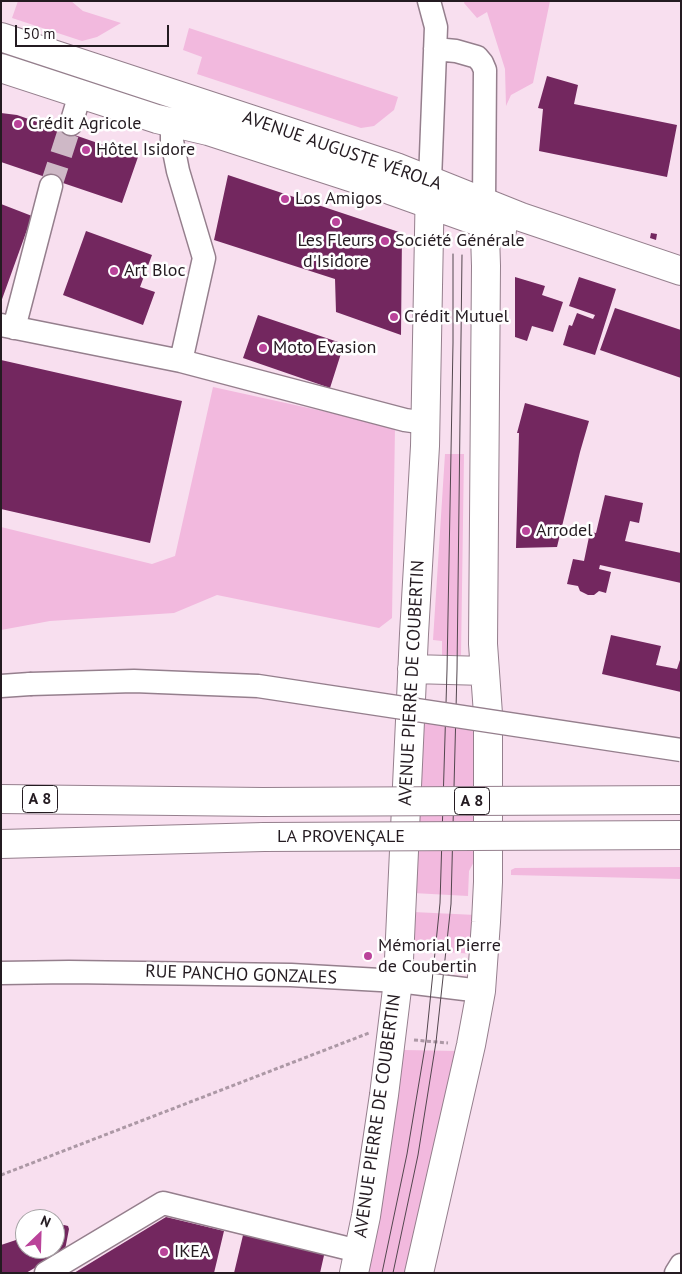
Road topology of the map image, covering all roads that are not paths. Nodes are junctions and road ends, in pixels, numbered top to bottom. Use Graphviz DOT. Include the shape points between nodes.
graph roads {
  1 [pos="430,2"];
  2 [pos="1,37"];
  3 [pos="435,49"];
  4 [pos="7,74"];
  5 [pos="80,94"];
  6 [pos="172,122"];
  7 [pos="71,124"];
  8 [pos="50,186"];
  9 [pos="430,192"];
  10 [pos="485,213"];
  11 [pos="681,271"];
  12 [pos="681,288"];
  13 [pos="8,327"];
  14 [pos="180,361"];
  15 [pos="426,423"];
  16 [pos="412,669"];
  17 [pos="485,671"];
  18 [pos="1,686"];
  19 [pos="681,750"];
  20 [pos="1,799"];
  21 [pos="681,800"];
  22 [pos="681,835"];
  23 [pos="72,843"];
  24 [pos="1,844"];
  25 [pos="1,856"];
  26 [pos="1,972"];
  27 [pos="398,981"];
  28 [pos="481,991"];
  29 [pos="350,1260"];
  30 [pos="681,1265"];
  31 [pos="46,1273"];
  32 [pos="419,1273"];
  33 [pos="676,1273"];
  1 -- 3 [label="street" via="436,27"];
  2 -- 9 [label="main road, AVENUE AUGUSTE VÉROLA" via="396,167"];
  3 -- 9 [label="street"];
  3 -- 10 [label="street" via="477,56 485,70"];
  4 -- 5 [label="main road, AVENUE AUGUSTE VÉROLA"];
  5 -- 6 [label="main road, AVENUE AUGUSTE VÉROLA"];
  5 -- 7 [label="street"];
  6 -- 9 [label="main road, AVENUE AUGUSTE VÉROLA"];
  6 -- 14 [label="street" via="178,171 204,258"];
  8 -- 13 [label="street"];
  9 -- 10 [label="main road, AVENUE AUGUSTE VÉROLA"];
  9 -- 15 [label="main road, AVENUE PIERRE DE COUBERTIN"];
  10 -- 11 [label="main road, AVENUE AUGUSTE VÉROLA" via="521,217"];
  10 -- 12 [label="main road, AVENUE AUGUSTE VÉROLA"];
  10 -- 17 [label="main road"];
  13 -- 14 [label="street"];
  14 -- 15 [label="street"];
  15 -- 16 [label="main road, AVENUE PIERRE DE COUBERTIN"];
  16 -- 17 [label="main road"];
  16 -- 27 [label="main road, AVENUE PIERRE DE COUBERTIN"];
  17 -- 28 [label="main road" via="488,882"];
  18 -- 19 [label="street, bridge" via="134,681 258,686"];
  20 -- 21 [label="main road, LA PROVENÇALE / A 8, bridge" via="263,802"];
  22 -- 23 [label="main road, LA PROVENÇALE / A 8, bridge" via="264,837"];
  23 -- 24 [label="main road, LA PROVENÇALE / A 8"];
  23 -- 25 [label="main road"];
  26 -- 27 [label="street, RUE PANCHO GONZALES" via="291,974"];
  27 -- 28 [label="street, RUE PANCHO GONZALES"];
  27 -- 29 [label="main road, AVENUE PIERRE DE COUBERTIN" via="382,1034 367,1206"];
  28 -- 32 [label="main road"];
  29 -- 31 [label="street" via="163,1203"];
  30 -- 33 [label="street"];
}
